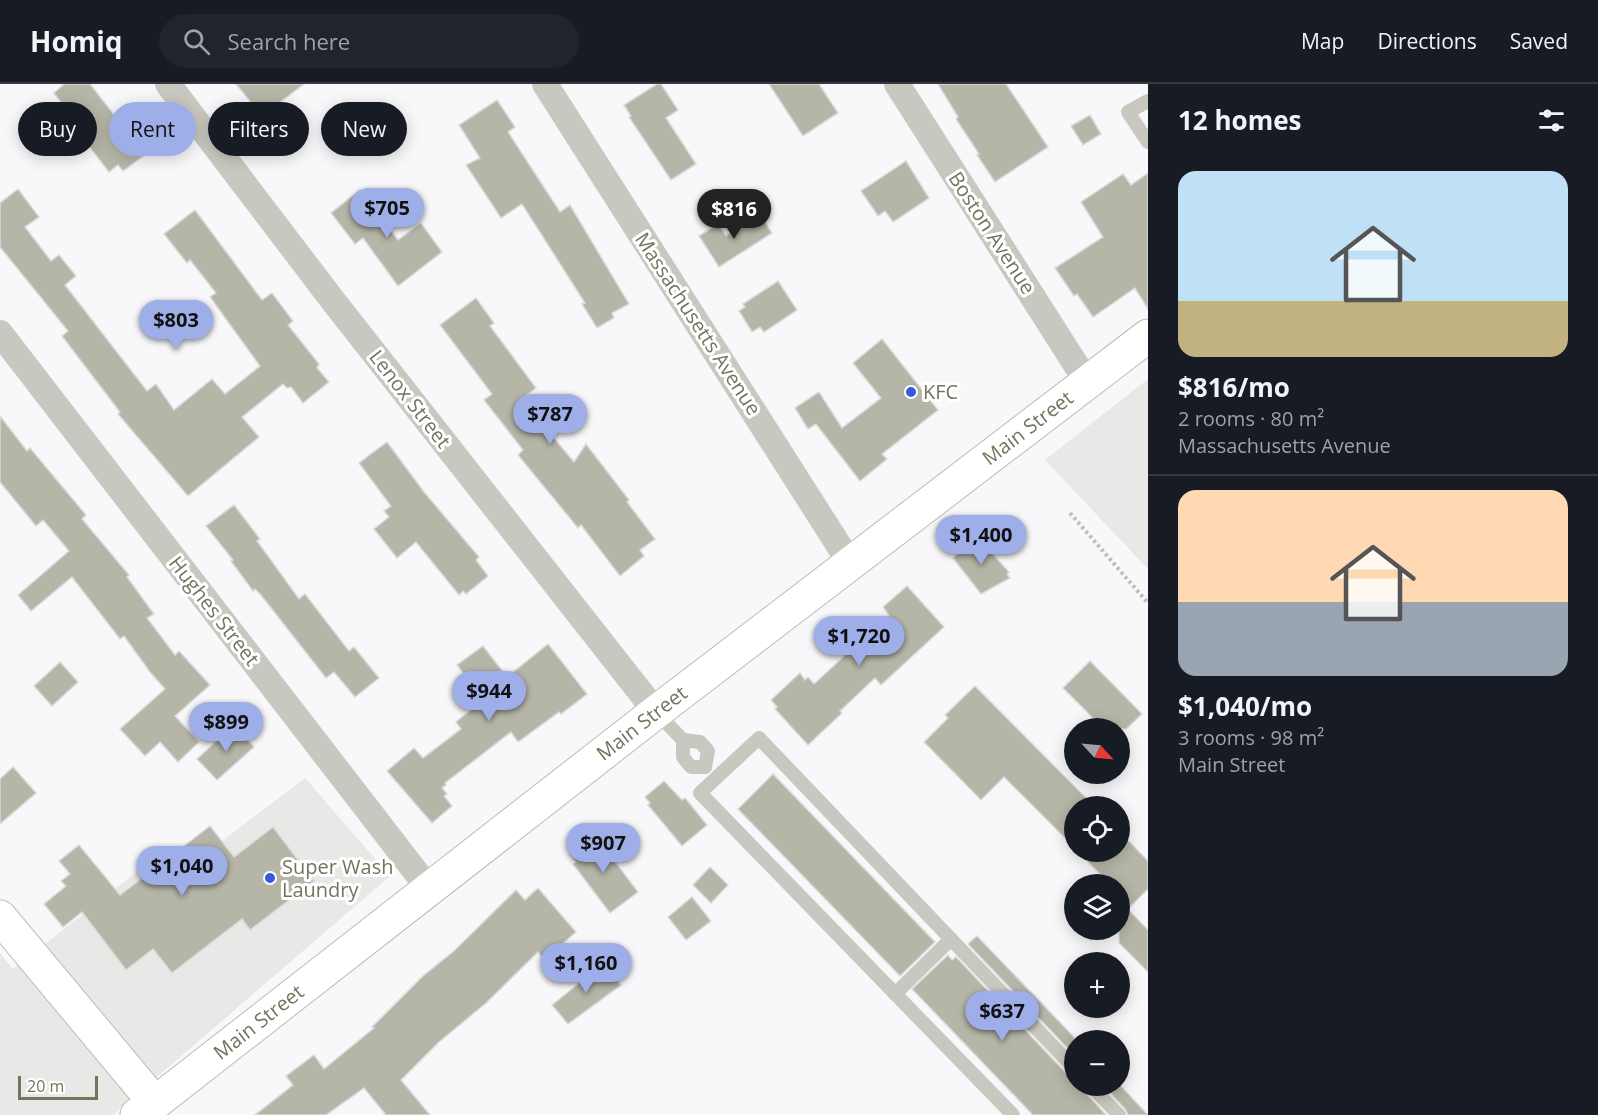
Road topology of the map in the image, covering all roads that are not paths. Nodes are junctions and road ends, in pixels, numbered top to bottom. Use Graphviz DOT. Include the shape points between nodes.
graph roads {
  1 [pos="168,84"];
  2 [pos="545,84"];
  3 [pos="897,84"];
  4 [pos="1148,101"];
  5 [pos="1148,142"];
  6 [pos="0,333"];
  7 [pos="1148,336"];
  8 [pos="1087,382"];
  9 [pos="850,563"];
  10 [pos="656,712"];
  11 [pos="715,778"];
  12 [pos="429,889"];
  13 [pos="0,917"];
  14 [pos="951,939"];
  15 [pos="895,993"];
  16 [pos="1064,1058"];
  17 [pos="1101,1096"];
  18 [pos="146,1109"];
  19 [pos="1013,1115"];
  20 [pos="1119,1115"];
  1 -- 10 [label="street, Lenox Street"];
  2 -- 9 [label="street, Massachusetts Avenue"];
  3 -- 8 [label="street, Boston Avenue"];
  4 -- 5 [label="lane" via="1128,112"];
  6 -- 12 [label="street, Hughes Street"];
  7 -- 8 [label="main road, Main Street"];
  8 -- 9 [label="main road, Main Street"];
  9 -- 10 [label="main road, Main Street"];
  10 -- 11 [label="lane" via="683,740 683,757 691,767 705,767"];
  10 -- 12 [label="main road, Main Street"];
  11 -- 14 [label="lane" via="759,738"];
  11 -- 15 [label="lane" via="700,793"];
  12 -- 18 [label="main road, Main Street"];
  13 -- 18 [label="main road"];
  14 -- 15 [label="lane"];
  14 -- 16 [label="lane"];
  15 -- 19 [label="lane"];
  17 -- 20 [label="lane"];
}
